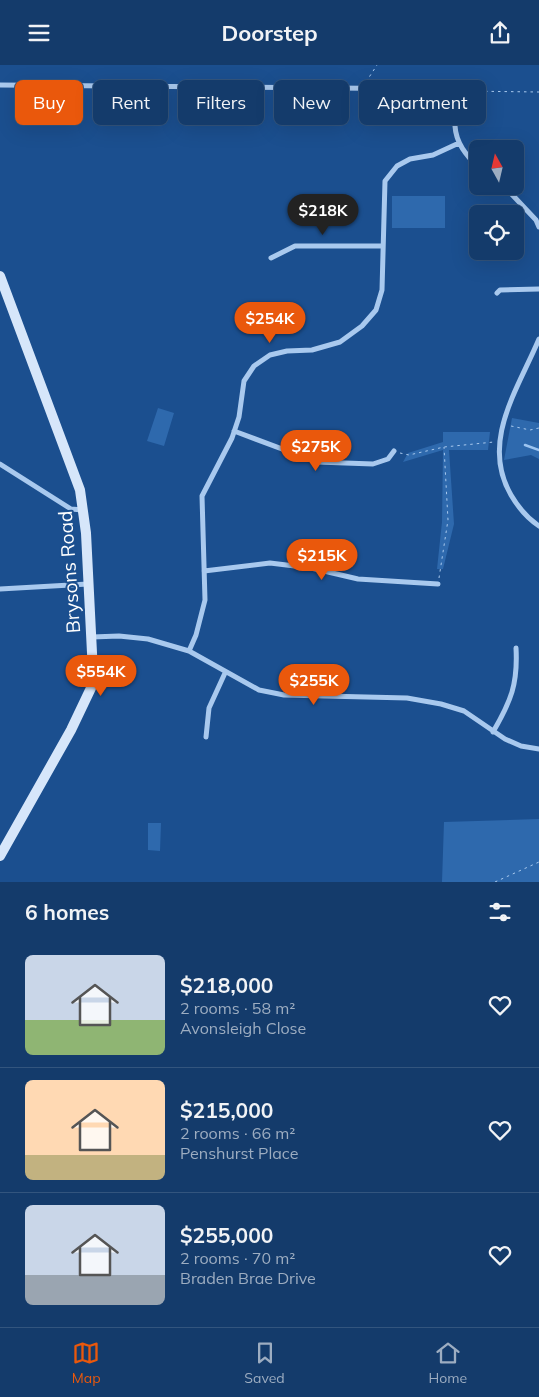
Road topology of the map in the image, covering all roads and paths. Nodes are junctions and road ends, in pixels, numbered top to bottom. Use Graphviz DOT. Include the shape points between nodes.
graph roads {
  1 [pos="377,65"];
  2 [pos="368,80"];
  3 [pos="0,85"];
  4 [pos="359,87"];
  5 [pos="486,90"];
  6 [pos="539,92"];
  7 [pos="456,125"];
  8 [pos="459,143"];
  9 [pos="469,156"];
  10 [pos="512,195"];
  11 [pos="539,227"];
  12 [pos="383,246"];
  13 [pos="271,258"];
  14 [pos="0,276"];
  15 [pos="539,289"];
  16 [pos="499,290"];
  17 [pos="539,339"];
  18 [pos="501,426"];
  19 [pos="539,428"];
  20 [pos="234,431"];
  21 [pos="499,441"];
  22 [pos="444,447"];
  23 [pos="394,451"];
  24 [pos="0,464"];
  25 [pos="84,510"];
  26 [pos="539,526"];
  27 [pos="204,571"];
  28 [pos="89,583"];
  29 [pos="438,584"];
  30 [pos="0,589"];
  31 [pos="92,637"];
  32 [pos="516,648"];
  33 [pos="189,651"];
  34 [pos="225,673"];
  35 [pos="493,732"];
  36 [pos="206,737"];
  37 [pos="539,749"];
  38 [pos="0,856"];
  39 [pos="539,862"];
  40 [pos="539,866"];
  41 [pos="495,882"];
  1 -- 2 [label="path"];
  3 -- 4 [label="street"];
  5 -- 6 [label="path"];
  7 -- 8 [label="street"];
  8 -- 9 [label="street"];
  8 -- 12 [label="street" via="433,155 410,159 397,166 385,181"];
  10 -- 11 [label="street"];
  12 -- 13 [label="street" via="295,246"];
  12 -- 20 [label="street" via="382,290 376,310 362,326 340,342 312,350 270,355 254,366 244,381 240,417"];
  14 -- 25 [label="street, Brysons Road" via="69,459"];
  15 -- 16 [label="street"];
  17 -- 18 [label="street"];
  18 -- 19 [label="path"];
  18 -- 21 [label="street"];
  20 -- 23 [label="street" via="317,462 373,464 388,459"];
  20 -- 27 [label="street" via="202,495"];
  21 -- 22 [label="path"];
  21 -- 26 [label="street" via="499,463 507,488 525,514"];
  22 -- 23 [label="path" via="409,455"];
  22 -- 29 [label="path" via="448,520"];
  24 -- 25 [label="street" via="71,509"];
  25 -- 28 [label="street, Brysons Road"];
  27 -- 29 [label="street" via="270,563 358,579"];
  27 -- 33 [label="street" via="205,600"];
  28 -- 30 [label="street"];
  28 -- 31 [label="street, Brysons Road"];
  31 -- 33 [label="street" via="148,639"];
  31 -- 38 [label="street, Brysons Road" via="94,673 91,688 72,730"];
  32 -- 35 [label="street" via="514,689"];
  33 -- 34 [label="street"];
  34 -- 35 [label="street" via="259,690 284,695 408,697 441,704 464,711"];
  34 -- 36 [label="street" via="209,708"];
  35 -- 37 [label="street" via="521,746"];
  39 -- 40 [label="path"];
  39 -- 41 [label="path"];
}
